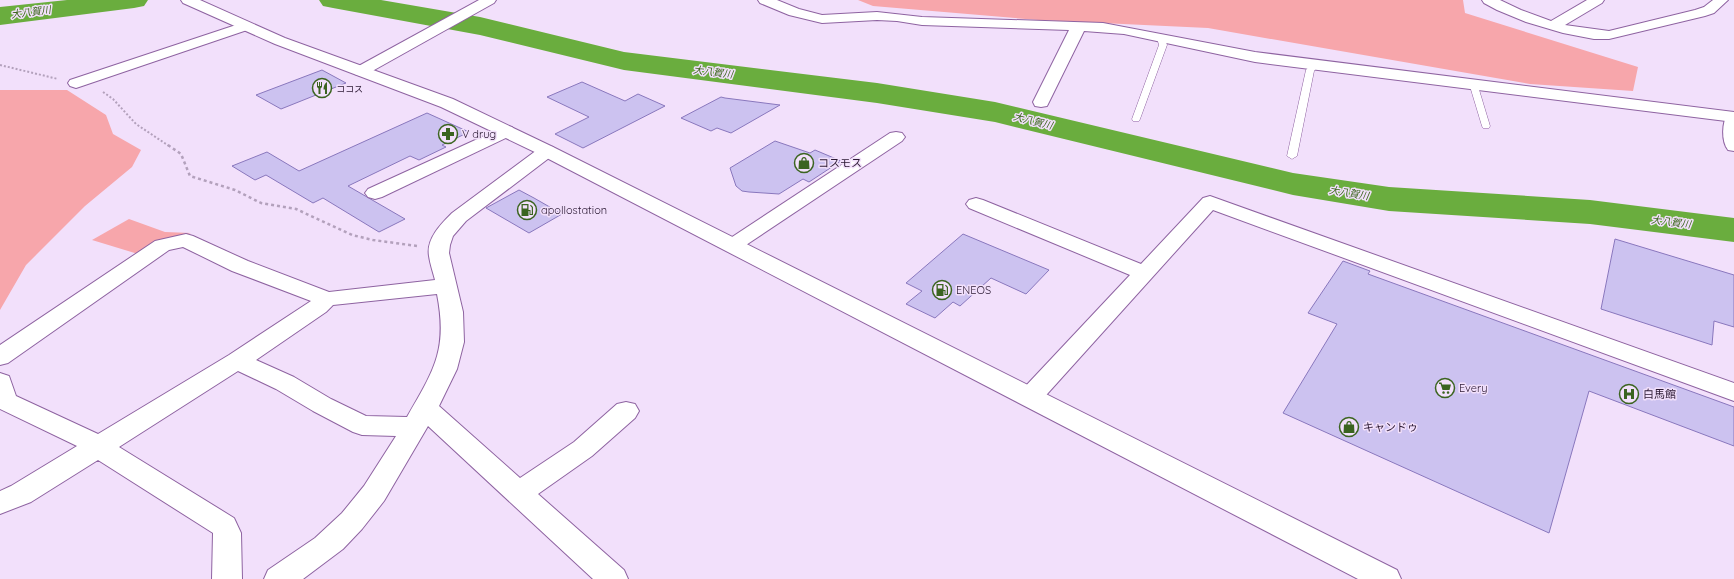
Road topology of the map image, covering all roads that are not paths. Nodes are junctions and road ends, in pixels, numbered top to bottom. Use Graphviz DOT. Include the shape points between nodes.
graph roads {
  1 [pos="489,0"];
  2 [pos="765,0"];
  3 [pos="1489,0"];
  4 [pos="1597,0"];
  5 [pos="1721,0"];
  6 [pos="193,2"];
  7 [pos="245,26"];
  8 [pos="1079,26"];
  9 [pos="1554,26"];
  10 [pos="1161,38"];
  11 [pos="1315,65"];
  12 [pos="361,71"];
  13 [pos="76,83"];
  14 [pos="1473,84"];
  15 [pos="1041,102"];
  16 [pos="1734,117"];
  17 [pos="1136,119"];
  18 [pos="1486,126"];
  19 [pos="506,131"];
  20 [pos="896,137"];
  21 [pos="1734,146"];
  22 [pos="547,151"];
  23 [pos="1292,156"];
  24 [pos="375,193"];
  25 [pos="976,204"];
  26 [pos="733,245"];
  27 [pos="1145,273"];
  28 [pos="446,286"];
  29 [pos="326,299"];
  30 [pos="0,357"];
  31 [pos="237,361"];
  32 [pos="0,382"];
  33 [pos="1734,392"];
  34 [pos="1030,397"];
  35 [pos="626,411"];
  36 [pos="419,418"];
  37 [pos="98,446"];
  38 [pos="518,493"];
  39 [pos="0,503"];
  40 [pos="227,579"];
  41 [pos="279,579"];
  42 [pos="612,579"];
  43 [pos="1386,579"];
  1 -- 12 [label="street"];
  2 -- 8 [label="street" via="794,12 822,19 877,16 943,22"];
  3 -- 9 [label="street"];
  4 -- 9 [label="street"];
  5 -- 9 [label="street" via="1700,14 1609,35"];
  6 -- 7 [label="street"];
  7 -- 12 [label="street" via="280,42"];
  7 -- 13 [label="street"];
  8 -- 10 [label="street" via="1124,30"];
  8 -- 15 [label="street"];
  10 -- 11 [label="street" via="1230,53"];
  10 -- 17 [label="lane" via="1163,45"];
  11 -- 14 [label="street"];
  11 -- 23 [label="lane" via="1310,70"];
  12 -- 19 [label="street" via="447,103"];
  14 -- 16 [label="street"];
  14 -- 18 [label="lane"];
  16 -- 21 [label="street"];
  19 -- 22 [label="street"];
  19 -- 24 [label="street"];
  20 -- 26 [label="street"];
  22 -- 26 [label="street"];
  22 -- 28 [label="street" via="451,225 439,250"];
  25 -- 27 [label="street"];
  26 -- 34 [label="street"];
  27 -- 33 [label="street" via="1210,202"];
  27 -- 34 [label="street"];
  28 -- 29 [label="street"];
  28 -- 36 [label="street" via="453,333 451,351 442,377"];
  29 -- 30 [label="street" via="240,266 186,240 162,245"];
  29 -- 31 [label="street"];
  31 -- 36 [label="street" via="285,383 362,425"];
  31 -- 37 [label="street"];
  32 -- 37 [label="street" via="7,402"];
  34 -- 43 [label="street"];
  35 -- 38 [label="street" via="583,449"];
  36 -- 38 [label="street"];
  36 -- 41 [label="street" via="396,461 356,518 321,550"];
  37 -- 39 [label="street" via="21,494"];
  37 -- 40 [label="street" via="224,526 227,534"];
  38 -- 42 [label="street"];
}
